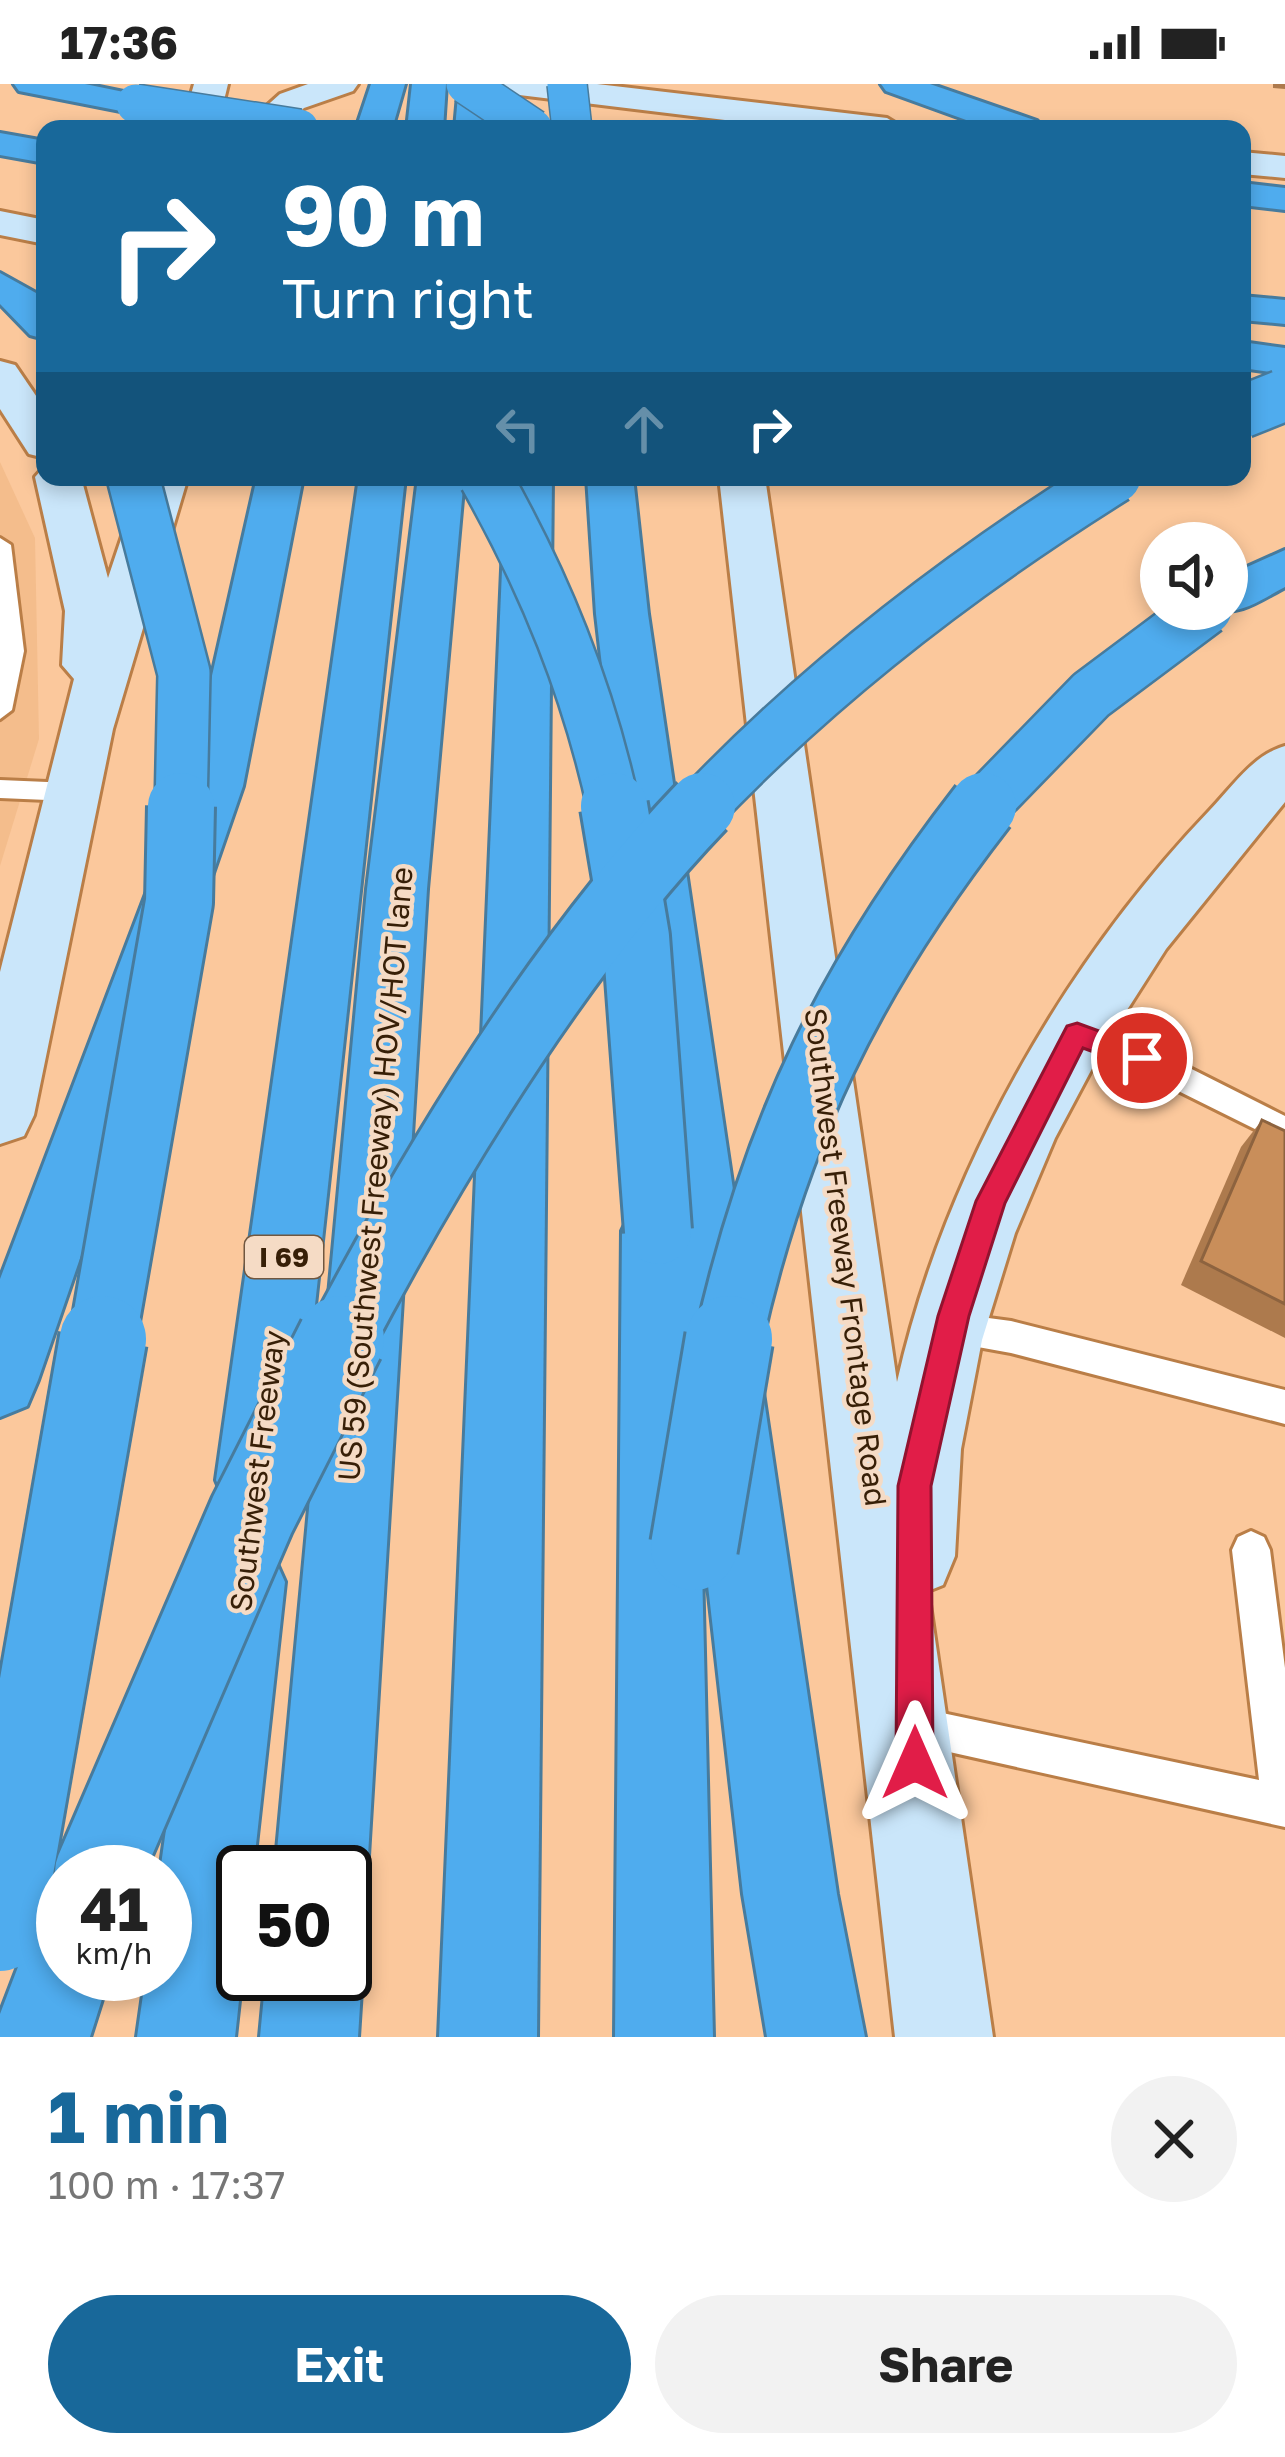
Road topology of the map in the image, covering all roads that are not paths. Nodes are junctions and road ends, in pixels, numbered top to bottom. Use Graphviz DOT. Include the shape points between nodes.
graph roads {
  1 [pos="5,84"];
  2 [pos="31,84"];
  3 [pos="211,84"];
  4 [pos="272,84"];
  5 [pos="341,84"];
  6 [pos="388,84"];
  7 [pos="429,84"];
  8 [pos="466,84"];
  9 [pos="476,84"];
  10 [pos="511,84"];
  11 [pos="539,84"];
  12 [pos="567,84"];
  13 [pos="898,84"];
  14 [pos="700,108"];
  15 [pos="72,120"];
  16 [pos="201,120"];
  17 [pos="245,120"];
  18 [pos="262,120"];
  19 [pos="269,120"];
  20 [pos="377,120"];
  21 [pos="426,120"];
  22 [pos="474,120"];
  23 [pos="522,120"];
  24 [pos="537,120"];
  25 [pos="571,120"];
  26 [pos="807,120"];
  27 [pos="999,120"];
  28 [pos="0,144"];
  29 [pos="36,150"];
  30 [pos="1251,164"];
  31 [pos="1285,167"];
  32 [pos="1251,195"];
  33 [pos="1285,199"];
  34 [pos="36,218"];
  35 [pos="0,221"];
  36 [pos="36,230"];
  37 [pos="0,285"];
  38 [pos="1251,309"];
  39 [pos="1285,312"];
  40 [pos="36,314"];
  41 [pos="1251,356"];
  42 [pos="1285,361"];
  43 [pos="0,374"];
  44 [pos="1285,395"];
  45 [pos="1251,407"];
  46 [pos="1251,410"];
  47 [pos="1285,412"];
  48 [pos="36,430"];
  49 [pos="60,486"];
  50 [pos="135,486"];
  51 [pos="162,486"];
  52 [pos="278,486"];
  53 [pos="381,486"];
  54 [pos="440,486"];
  55 [pos="489,486"];
  56 [pos="529,486"];
  57 [pos="611,486"];
  58 [pos="743,486"];
  59 [pos="1101,486"];
  60 [pos="0,545"];
  61 [pos="1285,566"];
  62 [pos="1248,586"];
  63 [pos="1177,630"];
  64 [pos="0,710"];
  65 [pos="85,729"];
  66 [pos="1285,766"];
  67 [pos="0,789"];
  68 [pos="71,792"];
  69 [pos="1077,1034"];
  70 [pos="0,1115"];
  71 [pos="1285,1131"];
  72 [pos="951,1330"];
  73 [pos="0,1380"];
  74 [pos="1285,1407"];
  75 [pos="1251,1550"];
  76 [pos="662,1736"];
  77 [pos="915,1763"];
  78 [pos="1283,1804"];
  79 [pos="109,1845"];
  80 [pos="323,1845"];
  81 [pos="0,1928"];
  82 [pos="53,2001"];
  83 [pos="312,2001"];
  84 [pos="41,2037"];
  85 [pos="185,2037"];
  86 [pos="310,2037"];
  87 [pos="488,2037"];
  88 [pos="664,2037"];
  89 [pos="816,2037"];
  90 [pos="944,2037"];
  1 -- 15 [label="highway"];
  2 -- 17 [label="highway, bridge"];
  3 -- 16 [label="main road"];
  4 -- 18 [label="main road"];
  5 -- 19 [label="main road" via="292,100"];
  6 -- 20 [label="highway"];
  7 -- 21 [label="highway"];
  8 -- 23 [label="highway, bridge"];
  9 -- 22 [label="highway"];
  10 -- 14 [label="main road"];
  11 -- 24 [label="highway"];
  12 -- 25 [label="highway, bridge"];
  13 -- 27 [label="highway"];
  14 -- 26 [label="main road"];
  28 -- 29 [label="highway"];
  30 -- 31 [label="main road"];
  32 -- 33 [label="highway"];
  34 -- 35 [label="main road"];
  35 -- 36 [label="main road"];
  37 -- 40 [label="highway"];
  38 -- 39 [label="highway"];
  41 -- 42 [label="highway"];
  43 -- 48 [label="main road"];
  44 -- 45 [label="highway, bridge"];
  46 -- 47 [label="main road"];
  49 -- 65 [label="main road" via="92,611"];
  50 -- 81 [label="highway, bridge" via="184,673 179,902"];
  51 -- 65 [label="main road"];
  52 -- 73 [label="highway" via="215,786"];
  53 -- 85 [label="highway, Southwest Freeway / I 69"];
  54 -- 80 [label="highway, US 59 (Southwest Freeway) HOV/HOT lane" via="397,889"];
  55 -- 76 [label="highway, bridge" via="574,656 607,760 634,903 658,1231"];
  56 -- 87 [label="highway"];
  57 -- 89 [label="highway" via="781,1823"];
  58 -- 77 [label="main road, Southwest Freeway Frontage Road"];
  59 -- 79 [label="highway, bridge" via="944,587 812,697 681,827 495,1069 299,1413 195,1634"];
  60 -- 64 [label="lane" via="12,651"];
  61 -- 62 [label="highway"];
  63 -- 76 [label="highway, bridge" via="1091,691 964,819 891,923 825,1045 755,1229 729,1335"];
  65 -- 68 [label="main road"];
  66 -- 69 [label="main road" via="1138,934"];
  67 -- 68 [label="lane"];
  68 -- 70 [label="main road"];
  69 -- 71 [label="lane"];
  69 -- 72 [label="main road" via="991,1201"];
  72 -- 74 [label="lane" via="1011,1337"];
  72 -- 77 [label="main road" via="914,1486"];
  75 -- 78 [label="lane"];
  76 -- 88 [label="highway"];
  77 -- 78 [label="lane"];
  77 -- 90 [label="main road, Southwest Freeway Frontage Road"];
  82 -- 84 [label="highway"];
  83 -- 86 [label="highway"];
}
